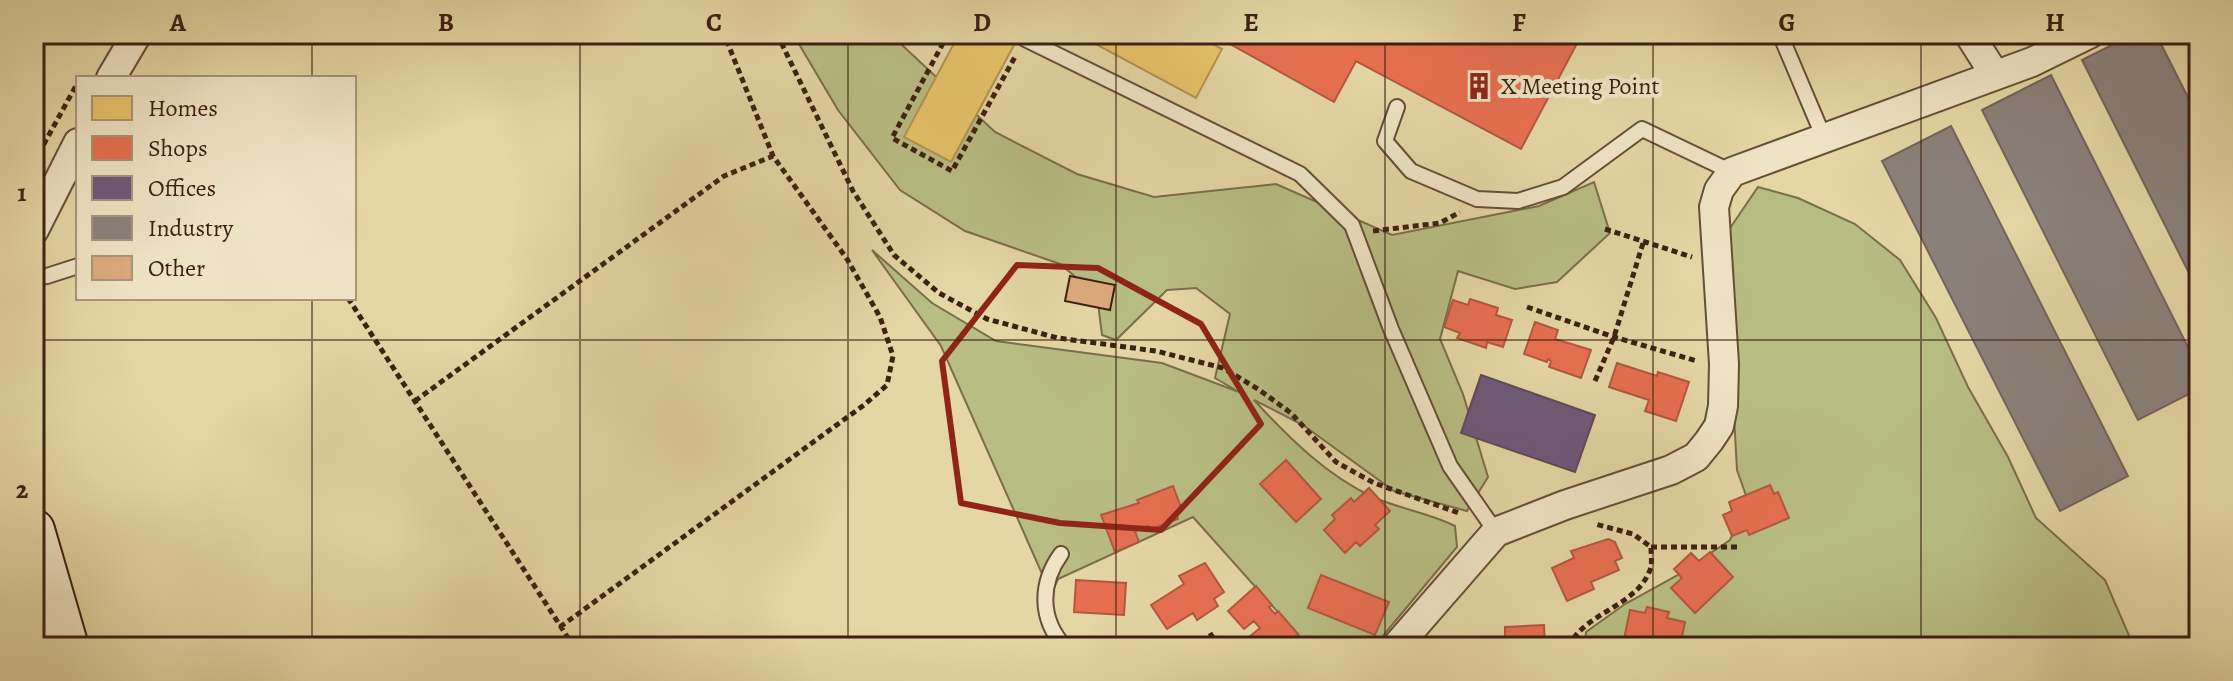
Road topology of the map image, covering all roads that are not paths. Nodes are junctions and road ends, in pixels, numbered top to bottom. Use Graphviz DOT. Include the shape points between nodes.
graph roads {
  1 [pos="137,34"];
  2 [pos="1780,34"];
  3 [pos="1969,34"];
  4 [pos="2089,34"];
  5 [pos="1025,39"];
  6 [pos="1995,75"];
  7 [pos="112,76"];
  8 [pos="1397,107"];
  9 [pos="1824,138"];
  10 [pos="76,147"];
  11 [pos="1732,172"];
  12 [pos="34,230"];
  13 [pos="76,267"];
  14 [pos="34,277"];
  15 [pos="34,530"];
  16 [pos="1490,539"];
  17 [pos="1061,554"];
  18 [pos="68,647"];
  19 [pos="1065,647"];
  20 [pos="1396,647"];
  1 -- 7 [label="street"];
  2 -- 9 [label="lane"];
  3 -- 6 [label="street"];
  4 -- 6 [label="street"];
  5 -- 16 [label="lane" via="1300,174 1352,225 1450,466"];
  6 -- 9 [label="street"];
  8 -- 11 [label="lane" via="1385,141 1411,171 1477,199 1518,201 1563,187 1642,129"];
  9 -- 11 [label="street"];
  10 -- 12 [label="street"];
  11 -- 16 [label="street" via="1714,207 1724,364 1719,426 1696,457 1671,470 1565,505"];
  13 -- 14 [label="lane"];
  15 -- 18 [label="main road"];
  16 -- 20 [label="street"];
  17 -- 19 [label="lane" via="1048,576 1044,599 1049,623"];
}
